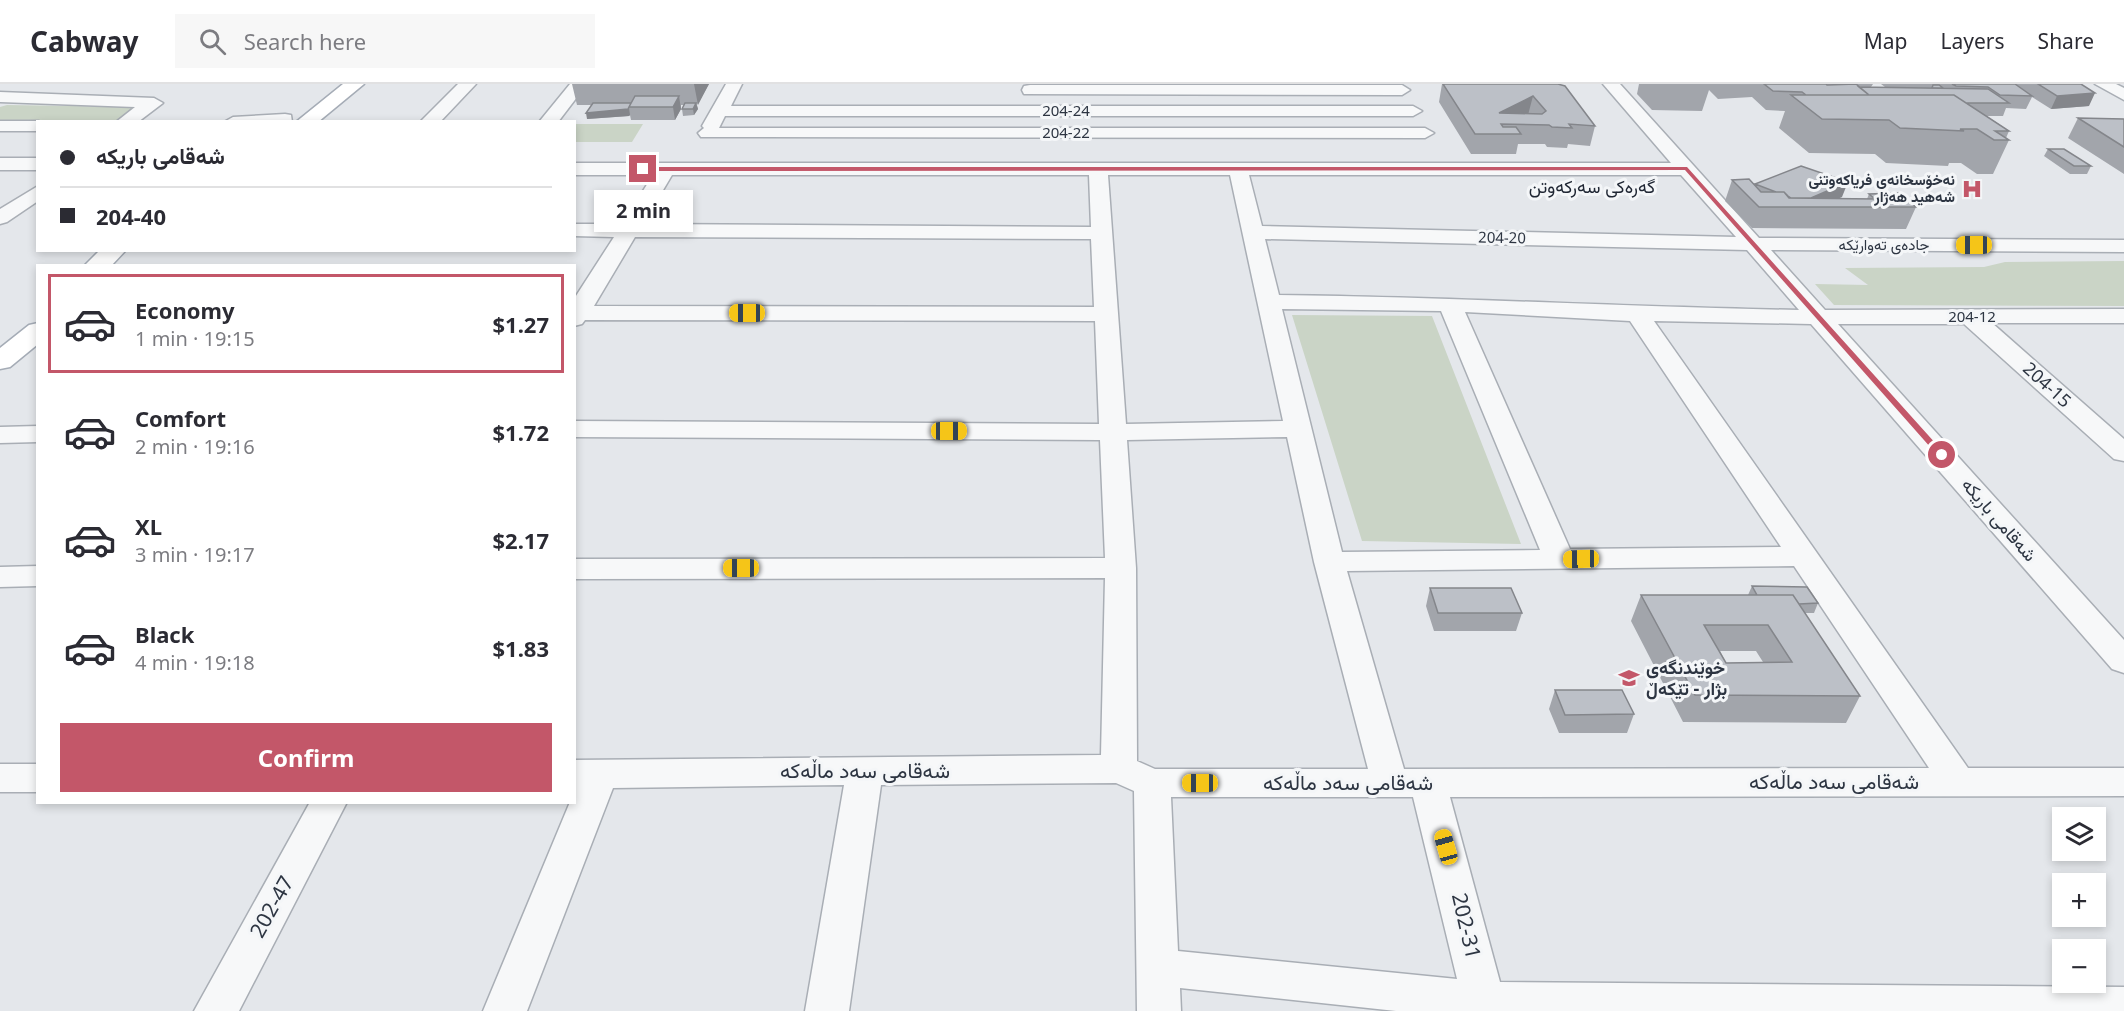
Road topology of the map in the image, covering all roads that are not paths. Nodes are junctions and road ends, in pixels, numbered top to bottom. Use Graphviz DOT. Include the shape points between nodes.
graph roads {
  1 [pos="354,84"];
  2 [pos="468,84"];
  3 [pos="579,84"];
  4 [pos="1611,84"];
  5 [pos="2103,84"];
  6 [pos="733,87"];
  7 [pos="1077,87"];
  8 [pos="1400,87"];
  9 [pos="1017,90"];
  10 [pos="334,91"];
  11 [pos="755,91"];
  12 [pos="2124,95"];
  13 [pos="2,98"];
  14 [pos="720,111"];
  15 [pos="1077,111"];
  16 [pos="1413,111"];
  17 [pos="127,120"];
  18 [pos="283,120"];
  19 [pos="307,120"];
  20 [pos="431,120"];
  21 [pos="550,120"];
  22 [pos="0,126"];
  23 [pos="36,126"];
  24 [pos="707,133"];
  25 [pos="1077,133"];
  26 [pos="1425,133"];
  27 [pos="0,164"];
  28 [pos="36,164"];
  29 [pos="1687,168"];
  30 [pos="576,169"];
  31 [pos="677,169"];
  32 [pos="1088,169"];
  33 [pos="1238,169"];
  34 [pos="1445,169"];
  35 [pos="36,193"];
  36 [pos="0,218"];
  37 [pos="576,230"];
  38 [pos="628,231"];
  39 [pos="1252,232"];
  40 [pos="1101,233"];
  41 [pos="1753,244"];
  42 [pos="2124,246"];
  43 [pos="114,252"];
  44 [pos="138,252"];
  45 [pos="98,264"];
  46 [pos="123,264"];
  47 [pos="1270,302"];
  48 [pos="1450,304"];
  49 [pos="36,312"];
  50 [pos="1106,314"];
  51 [pos="1637,314"];
  52 [pos="576,315"];
  53 [pos="2124,316"];
  54 [pos="1820,317"];
  55 [pos="1971,317"];
  56 [pos="36,333"];
  57 [pos="0,339"];
  58 [pos="0,362"];
  59 [pos="576,429"];
  60 [pos="1298,429"];
  61 [pos="1113,432"];
  62 [pos="36,434"];
  63 [pos="0,435"];
  64 [pos="2124,453"];
  65 [pos="1802,556"];
  66 [pos="1559,559"];
  67 [pos="1329,562"];
  68 [pos="576,568"];
  69 [pos="1121,568"];
  70 [pos="36,576"];
  71 [pos="0,577"];
  72 [pos="2124,661"];
  73 [pos="866,771"];
  74 [pos="587,774"];
  75 [pos="1136,776"];
  76 [pos="0,778"];
  77 [pos="36,778"];
  78 [pos="1958,782"];
  79 [pos="2124,782"];
  80 [pos="1409,783"];
  81 [pos="328,804"];
  82 [pos="1157,968"];
  83 [pos="1481,1006"];
  84 [pos="2124,1006"];
  85 [pos="216,1011"];
  86 [pos="505,1011"];
  87 [pos="827,1011"];
  88 [pos="1159,1011"];
  1 -- 10 [label="main road"];
  2 -- 20 [label="street"];
  3 -- 21 [label="street"];
  4 -- 29 [label="street, شەقامی باریکە"];
  5 -- 12 [label="street"];
  6 -- 11 [label="street"];
  6 -- 14 [label="street"];
  7 -- 8 [label="street"];
  7 -- 9 [label="street"];
  7 -- 15 [label="street"];
  8 -- 16 [label="street"];
  10 -- 18 [label="main road" via="315,98"];
  10 -- 19 [label="main road"];
  13 -- 17 [label="street" via="154,104"];
  14 -- 15 [label="street, 204-24"];
  14 -- 24 [label="street"];
  15 -- 16 [label="street, 204-24"];
  15 -- 25 [label="street"];
  16 -- 26 [label="street"];
  22 -- 23 [label="street"];
  24 -- 25 [label="street, 204-22"];
  24 -- 31 [label="street"];
  25 -- 26 [label="street, 204-22"];
  25 -- 32 [label="street"];
  26 -- 34 [label="street"];
  27 -- 28 [label="street"];
  29 -- 34 [label="street"];
  29 -- 41 [label="street, شەقامی باریکە"];
  30 -- 31 [label="street"];
  31 -- 32 [label="street"];
  31 -- 38 [label="street"];
  32 -- 33 [label="street"];
  32 -- 40 [label="street"];
  33 -- 34 [label="street"];
  33 -- 39 [label="street, 202-31"];
  35 -- 36 [label="street"];
  37 -- 38 [label="street"];
  38 -- 40 [label="street"];
  38 -- 52 [label="street"];
  39 -- 41 [label="street, 204-20"];
  39 -- 47 [label="street, 202-31"];
  40 -- 50 [label="street"];
  41 -- 42 [label="street, جادەی تەوارێکە"];
  41 -- 54 [label="street, شەقامی باریکە"];
  43 -- 45 [label="main road"];
  44 -- 46 [label="main road"];
  47 -- 48 [label="street, 204-12"];
  47 -- 60 [label="street, 202-31"];
  48 -- 51 [label="street, 204-12"];
  48 -- 66 [label="street"];
  49 -- 57 [label="main road"];
  50 -- 52 [label="street"];
  50 -- 61 [label="street"];
  51 -- 54 [label="street, 204-12"];
  51 -- 65 [label="street"];
  53 -- 55 [label="street, 204-12"];
  54 -- 55 [label="street, 204-12"];
  54 -- 72 [label="street, شەقامی باریکە"];
  55 -- 64 [label="street, 204-15"];
  56 -- 58 [label="main road"];
  59 -- 61 [label="street"];
  60 -- 61 [label="street"];
  60 -- 67 [label="street, 202-31"];
  61 -- 69 [label="street"];
  62 -- 63 [label="street"];
  65 -- 66 [label="street"];
  65 -- 78 [label="street"];
  66 -- 67 [label="street"];
  67 -- 80 [label="street, 202-31"];
  68 -- 69 [label="street"];
  69 -- 75 [label="street"];
  70 -- 71 [label="street"];
  73 -- 74 [label="street, شەقامی سەد ماڵەکە"];
  73 -- 75 [label="street, شەقامی سەد ماڵەکە"];
  73 -- 87 [label="street"];
  74 -- 86 [label="street"];
  75 -- 80 [label="street, شەقامی سەد ماڵەکە"];
  75 -- 82 [label="street"];
  76 -- 77 [label="street"];
  78 -- 79 [label="street, شەقامی سەد ماڵەکە"];
  78 -- 80 [label="street, شەقامی سەد ماڵەکە"];
  80 -- 83 [label="street, 202-31" via="1457,890"];
  81 -- 85 [label="street, 202-47"];
  82 -- 83 [label="street"];
  82 -- 88 [label="street"];
  83 -- 84 [label="street"];
}
